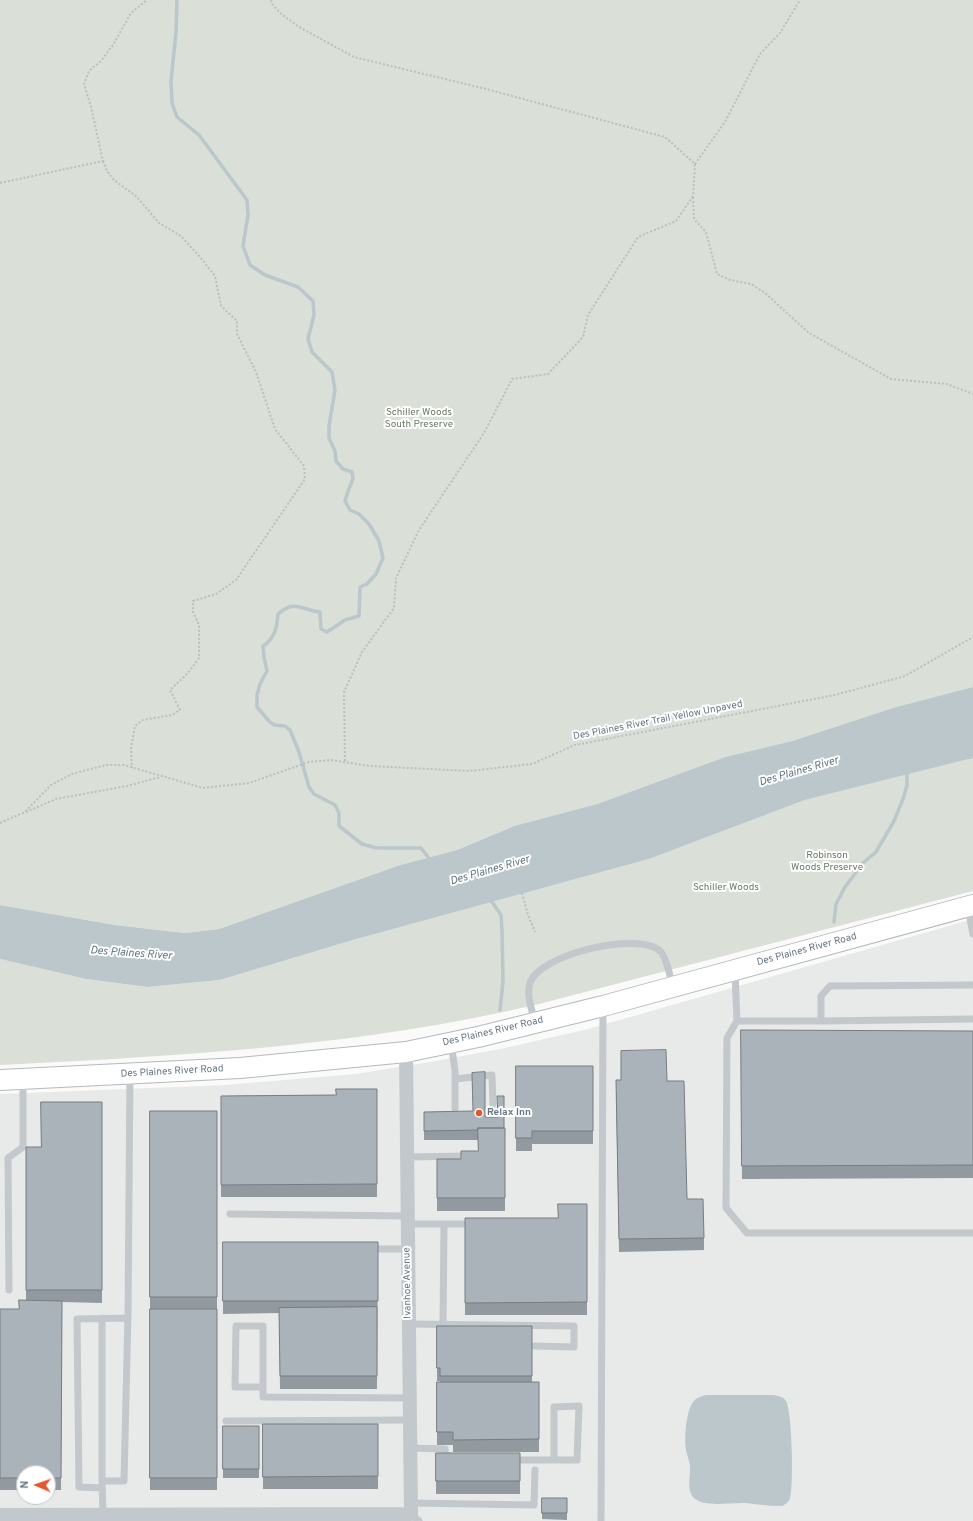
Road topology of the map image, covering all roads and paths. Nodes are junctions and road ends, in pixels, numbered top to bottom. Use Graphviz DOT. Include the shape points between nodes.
graph roads {
  1 [pos="147,0"];
  2 [pos="271,0"];
  3 [pos="800,0"];
  4 [pos="103,161"];
  5 [pos="695,164"];
  6 [pos="0,183"];
  7 [pos="693,196"];
  8 [pos="973,394"];
  9 [pos="973,637"];
  10 [pos="345,762"];
  11 [pos="132,768"];
  12 [pos="161,776"];
  13 [pos="25,812"];
  14 [pos="0,823"];
  15 [pos="522,893"];
  16 [pos="970,906"];
  17 [pos="536,932"];
  18 [pos="973,934"];
  19 [pos="735,970"];
  20 [pos="973,985"];
  21 [pos="673,987"];
  22 [pos="603,1006"];
  23 [pos="973,1019"];
  24 [pos="822,1020"];
  25 [pos="737,1021"];
  26 [pos="535,1023"];
  27 [pos="451,1043"];
  28 [pos="406,1052"];
  29 [pos="130,1074"];
  30 [pos="23,1079"];
  31 [pos="455,1079"];
  32 [pos="0,1080"];
  33 [pos="493,1104"];
  34 [pos="455,1108"];
  35 [pos="471,1156"];
  36 [pos="407,1157"];
  37 [pos="230,1214"];
  38 [pos="407,1220"];
  39 [pos="444,1224"];
  40 [pos="481,1224"];
  41 [pos="973,1233"];
  42 [pos="361,1248"];
  43 [pos="408,1249"];
  44 [pos="9,1290"];
  45 [pos="102,1318"];
  46 [pos="128,1318"];
  47 [pos="408,1324"];
  48 [pos="442,1324"];
  49 [pos="535,1346"];
  50 [pos="263,1387"];
  51 [pos="409,1398"];
  52 [pos="410,1420"];
  53 [pos="226,1421"];
  54 [pos="410,1448"];
  55 [pos="453,1460"];
  56 [pos="500,1460"];
  57 [pos="554,1460"];
  58 [pos="535,1470"];
  59 [pos="102,1485"];
  60 [pos="413,1513"];
  61 [pos="0,1515"];
  62 [pos="103,1515"];
  63 [pos="18,1518"];
  64 [pos="244,1518"];
  65 [pos="601,1521"];
  1 -- 4 [label="path" via="131,14 114,45 89,71 84,84 92,107"];
  2 -- 5 [label="path" via="280,13 299,27 354,57 665,137"];
  3 -- 5 [label="path" via="780,33 760,54 725,122"];
  4 -- 6 [label="path"];
  4 -- 11 [label="path" via="114,180 137,197 159,223 181,236 215,276 222,306 236,321 237,334 256,372 275,429 304,466 305,479 236,580 216,594 193,601 193,612 199,625 199,658 170,690 180,710 172,715 143,720 135,726 131,748"];
  5 -- 7 [label="path"];
  7 -- 8 [label="path" via="694,219 706,232 717,274 730,280 751,284 765,293 809,333 891,379 947,384"];
  7 -- 10 [label="path" via="676,221 638,237 588,315 583,336 548,374 512,379 484,433 419,530 396,578 394,608 362,652 344,692"];
  9 -- 10 [label="path, Des Plaines River Trail Yellow Unpaved" via="905,676 835,695 575,745 532,764 469,771 370,766"];
  10 -- 12 [label="path, Des Plaines River Trail Yellow Unpaved" via="309,762 249,783 203,788"];
  11 -- 12 [label="path, Des Plaines River Trail Yellow Unpaved"];
  11 -- 13 [label="path, Des Plaines River Trail Yellow Unpaved" via="124,765 106,765 72,774 51,785"];
  12 -- 13 [label="path" via="127,786 56,799"];
  13 -- 14 [label="path, Des Plaines River Trail Yellow Unpaved"];
  15 -- 17 [label="path"];
  16 -- 18 [label="lane"];
  16 -- 19 [label="main road, Des Plaines River Road"];
  19 -- 21 [label="main road, Des Plaines River Road"];
  19 -- 25 [label="lane"];
  20 -- 24 [label="lane" via="830,986 821,996"];
  21 -- 22 [label="main road, Des Plaines River Road"];
  21 -- 26 [label="lane" via="661,952 656,948 629,944 594,946 549,964 535,974 528,989"];
  22 -- 26 [label="main road, Des Plaines River Road"];
  22 -- 65 [label="lane"];
  23 -- 24 [label="lane"];
  24 -- 25 [label="lane"];
  25 -- 41 [label="lane" via="727,1038 726,1208 747,1233"];
  26 -- 27 [label="main road, Des Plaines River Road"];
  27 -- 28 [label="main road, Des Plaines River Road"];
  27 -- 31 [label="lane"];
  28 -- 29 [label="main road, Des Plaines River Road" via="240,1068"];
  28 -- 36 [label="street, Ivanhoe Avenue"];
  29 -- 30 [label="main road, Des Plaines River Road"];
  29 -- 46 [label="lane"];
  30 -- 32 [label="main road, Des Plaines River Road"];
  30 -- 44 [label="lane" via="23,1147 8,1158"];
  31 -- 33 [label="lane" via="492,1075"];
  31 -- 34 [label="lane"];
  35 -- 36 [label="lane"];
  36 -- 38 [label="street, Ivanhoe Avenue"];
  37 -- 38 [label="lane"];
  38 -- 39 [label="lane"];
  38 -- 43 [label="street, Ivanhoe Avenue"];
  39 -- 40 [label="lane"];
  39 -- 48 [label="lane"];
  42 -- 43 [label="lane"];
  43 -- 47 [label="street, Ivanhoe Avenue"];
  45 -- 46 [label="lane"];
  45 -- 59 [label="lane"];
  45 -- 59 [label="lane" via="77,1319 79,1487"];
  46 -- 59 [label="lane" via="124,1481"];
  47 -- 48 [label="lane"];
  47 -- 51 [label="street, Ivanhoe Avenue"];
  48 -- 49 [label="lane" via="574,1326 574,1347"];
  50 -- 50 [label="lane" via="263,1326 236,1326 235,1387"];
  50 -- 51 [label="lane" via="263,1397"];
  51 -- 52 [label="street, Ivanhoe Avenue"];
  52 -- 53 [label="lane"];
  52 -- 54 [label="street, Ivanhoe Avenue"];
  54 -- 55 [label="lane" via="445,1449 446,1460"];
  54 -- 60 [label="street, Ivanhoe Avenue"];
  56 -- 57 [label="lane"];
  57 -- 57 [label="lane" via="554,1406 579,1406 577,1460"];
  58 -- 60 [label="lane" via="534,1505"];
  59 -- 62 [label="lane"];
  60 -- 64 [label="street"];
  61 -- 63 [label="street"];
  62 -- 63 [label="street"];
  62 -- 64 [label="street"];
}
